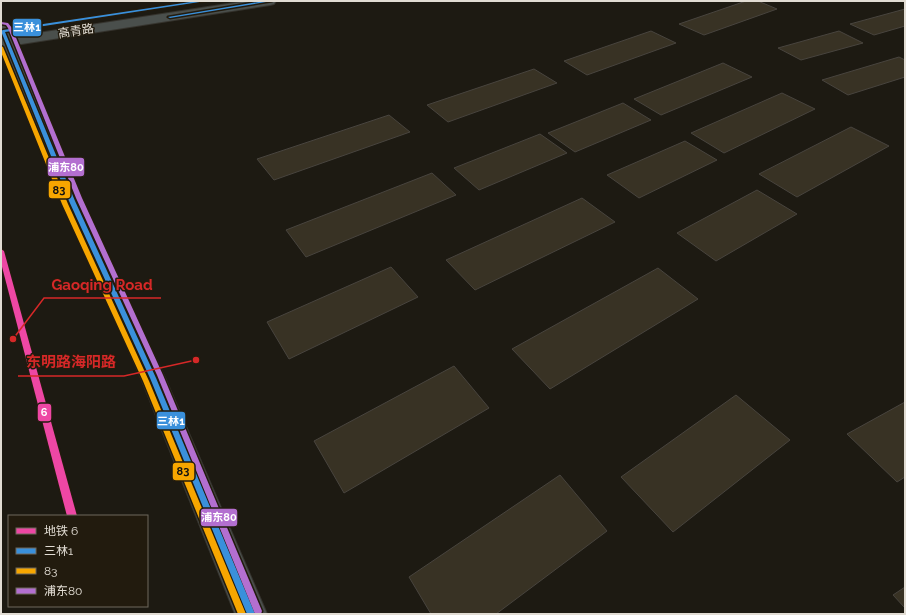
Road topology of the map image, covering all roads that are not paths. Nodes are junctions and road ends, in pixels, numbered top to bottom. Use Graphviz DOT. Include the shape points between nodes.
graph roads {
  1 [pos="204,1"];
  2 [pos="270,1"];
  3 [pos="3,35"];
  4 [pos="251,614"];
  1 -- 3 [label="main road"];
  2 -- 3 [label="main road, 高青路"];
  3 -- 4 [label="main road" via="72,201 154,378"];
}
